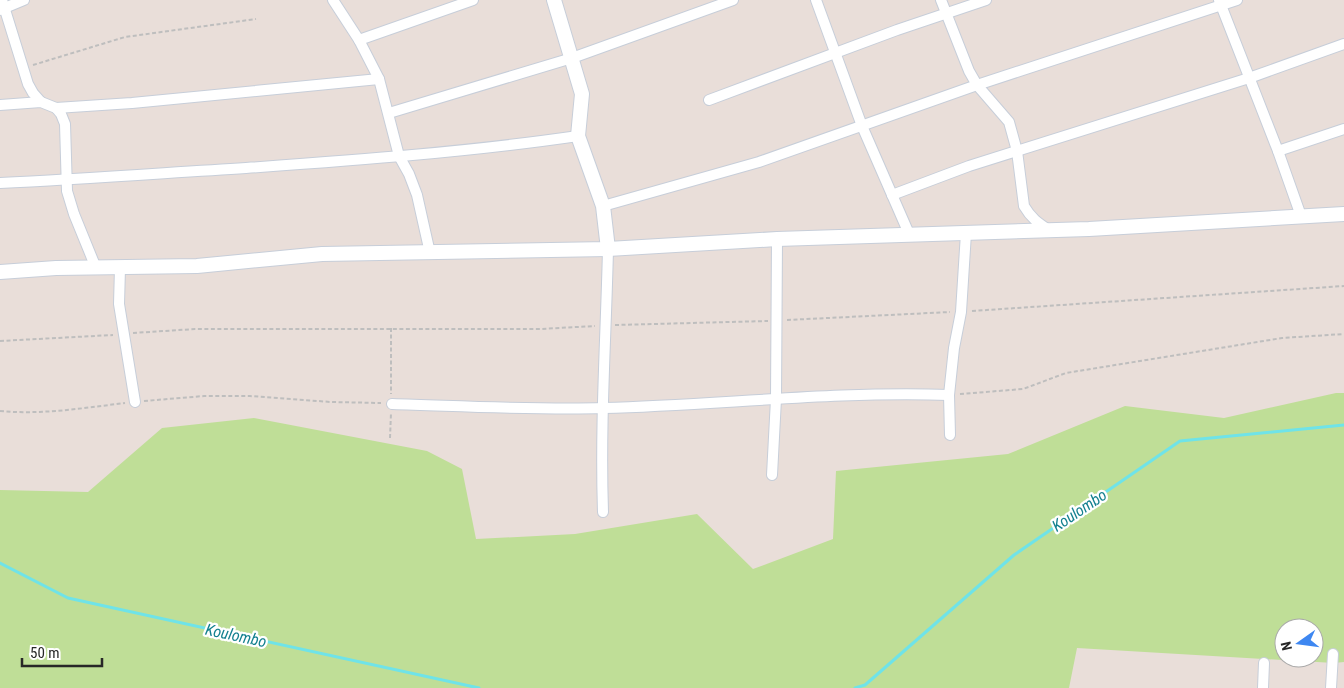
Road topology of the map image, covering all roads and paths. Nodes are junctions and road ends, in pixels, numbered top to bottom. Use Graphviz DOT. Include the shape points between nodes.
graph roads {
  1 [pos="24,0"];
  2 [pos="333,0"];
  3 [pos="473,0"];
  4 [pos="554,0"];
  5 [pos="733,0"];
  6 [pos="816,0"];
  7 [pos="941,0"];
  8 [pos="986,0"];
  9 [pos="1237,0"];
  10 [pos="1221,3"];
  11 [pos="2,6"];
  12 [pos="947,14"];
  13 [pos="256,19"];
  14 [pos="359,40"];
  15 [pos="1344,44"];
  16 [pos="836,54"];
  17 [pos="572,58"];
  18 [pos="24,68"];
  19 [pos="1249,78"];
  20 [pos="379,79"];
  21 [pos="977,84"];
  22 [pos="710,100"];
  23 [pos="41,102"];
  24 [pos="0,106"];
  25 [pos="56,108"];
  26 [pos="388,113"];
  27 [pos="862,126"];
  28 [pos="1344,129"];
  29 [pos="578,136"];
  30 [pos="1017,151"];
  31 [pos="1278,151"];
  32 [pos="398,156"];
  33 [pos="66,180"];
  34 [pos="0,183"];
  35 [pos="892,195"];
  36 [pos="603,206"];
  37 [pos="1344,214"];
  38 [pos="1301,216"];
  39 [pos="1049,230"];
  40 [pos="966,233"];
  41 [pos="910,236"];
  42 [pos="777,239"];
  43 [pos="608,249"];
  44 [pos="430,253"];
  45 [pos="96,268"];
  46 [pos="120,268"];
  47 [pos="0,272"];
  48 [pos="1344,286"];
  49 [pos="961,312"];
  50 [pos="776,321"];
  51 [pos="606,325"];
  52 [pos="391,328"];
  53 [pos="123,334"];
  54 [pos="1344,334"];
  55 [pos="0,340"];
  56 [pos="949,395"];
  57 [pos="776,398"];
  58 [pos="135,402"];
  59 [pos="392,404"];
  60 [pos="603,408"];
  61 [pos="0,411"];
  62 [pos="950,436"];
  63 [pos="390,438"];
  64 [pos="772,475"];
  65 [pos="603,512"];
  66 [pos="1333,654"];
  67 [pos="1264,663"];
  68 [pos="1263,688"];
  69 [pos="1331,688"];
  1 -- 11 [label="street"];
  2 -- 14 [label="street"];
  3 -- 14 [label="street"];
  4 -- 17 [label="street"];
  5 -- 17 [label="street"];
  6 -- 16 [label="street"];
  7 -- 12 [label="street"];
  8 -- 12 [label="street"];
  9 -- 10 [label="street"];
  10 -- 19 [label="street"];
  10 -- 21 [label="street"];
  11 -- 18 [label="street"];
  12 -- 16 [label="street"];
  12 -- 21 [label="street"];
  13 -- 18 [label="path" via="125,37"];
  14 -- 20 [label="street"];
  15 -- 19 [label="street"];
  16 -- 22 [label="street"];
  16 -- 27 [label="street"];
  17 -- 26 [label="street"];
  17 -- 29 [label="street" via="582,94"];
  18 -- 23 [label="street" via="33,93"];
  19 -- 30 [label="street"];
  19 -- 31 [label="street"];
  20 -- 25 [label="street"];
  20 -- 26 [label="street"];
  21 -- 27 [label="street"];
  21 -- 30 [label="street" via="1009,122"];
  23 -- 24 [label="street"];
  23 -- 25 [label="street"];
  25 -- 33 [label="street" via="65,124"];
  26 -- 32 [label="street"];
  27 -- 35 [label="street"];
  27 -- 36 [label="street" via="759,162"];
  28 -- 31 [label="street"];
  29 -- 32 [label="street"];
  29 -- 36 [label="street"];
  30 -- 35 [label="street"];
  30 -- 39 [label="street" via="1024,206 1035,221"];
  31 -- 38 [label="street"];
  32 -- 33 [label="street"];
  32 -- 44 [label="street" via="417,195"];
  33 -- 34 [label="street"];
  33 -- 45 [label="street" via="72,207"];
  35 -- 41 [label="street"];
  36 -- 43 [label="street"];
  37 -- 38 [label="street"];
  38 -- 39 [label="street"];
  39 -- 40 [label="street"];
  40 -- 41 [label="street"];
  40 -- 49 [label="street"];
  41 -- 42 [label="street"];
  42 -- 43 [label="street"];
  42 -- 50 [label="street"];
  43 -- 44 [label="street"];
  43 -- 51 [label="street"];
  44 -- 46 [label="street" via="322,254 197,266"];
  45 -- 46 [label="street"];
  45 -- 47 [label="street"];
  46 -- 53 [label="street" via="118,304"];
  48 -- 49 [label="path"];
  49 -- 50 [label="path"];
  49 -- 56 [label="street"];
  50 -- 51 [label="path"];
  50 -- 57 [label="street"];
  51 -- 52 [label="path" via="541,329"];
  51 -- 60 [label="street"];
  52 -- 53 [label="path" via="195,329"];
  52 -- 59 [label="path"];
  53 -- 55 [label="path"];
  53 -- 58 [label="street"];
  54 -- 56 [label="path" via="1282,338 1066,373 1023,389"];
  56 -- 57 [label="street"];
  56 -- 62 [label="street"];
  57 -- 60 [label="street"];
  57 -- 64 [label="street"];
  58 -- 59 [label="path" via="250,396"];
  58 -- 61 [label="path" via="35,412"];
  59 -- 60 [label="street"];
  59 -- 63 [label="path"];
  60 -- 65 [label="street"];
  66 -- 69 [label="street"];
  67 -- 68 [label="street"];
}
